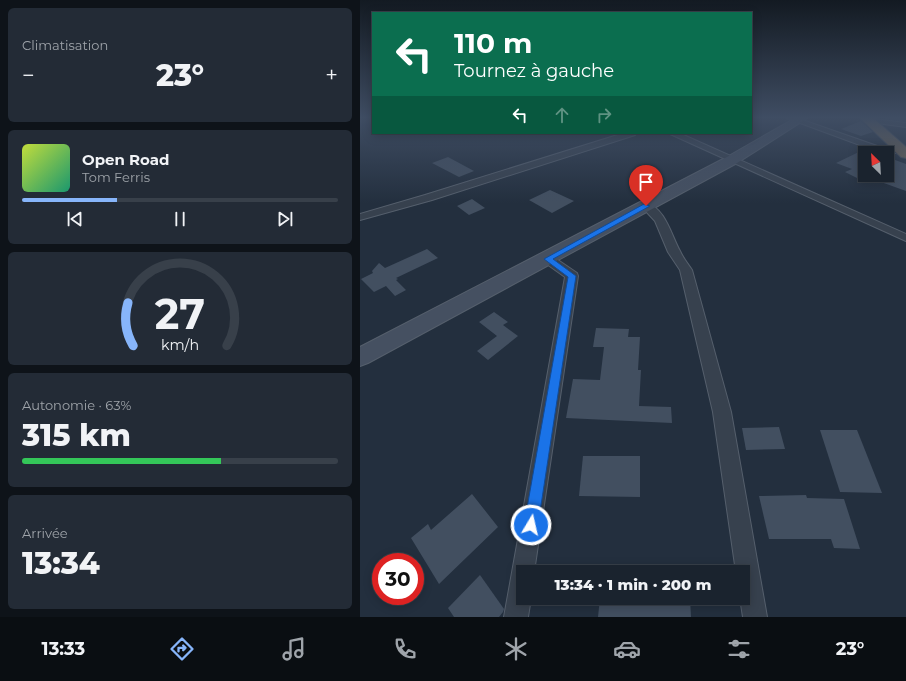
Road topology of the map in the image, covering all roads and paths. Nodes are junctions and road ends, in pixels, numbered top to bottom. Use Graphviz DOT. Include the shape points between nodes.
graph roads {
  1 [pos="589,146"];
  2 [pos="700,146"];
  3 [pos="754,146"];
  4 [pos="871,146"];
  5 [pos="905,152"];
  6 [pos="732,160"];
  7 [pos="646,206"];
  8 [pos="360,217"];
  9 [pos="906,238"];
  10 [pos="548,259"];
  11 [pos="360,357"];
  12 [pos="524,565"];
  13 [pos="518,605"];
  14 [pos="516,617"];
  15 [pos="755,617"];
  1 -- 8 [label="street" via="415,203"];
  2 -- 6 [label="street"];
  3 -- 6 [label="main road"];
  4 -- 5 [label="street"];
  6 -- 7 [label="main road"];
  6 -- 9 [label="street"];
  7 -- 10 [label="main road"];
  7 -- 15 [label="street" via="660,220 674,252 686,270 694,297 722,412"];
  10 -- 11 [label="main road"];
  10 -- 12 [label="street" via="572,276"];
  13 -- 14 [label="street"];
}
